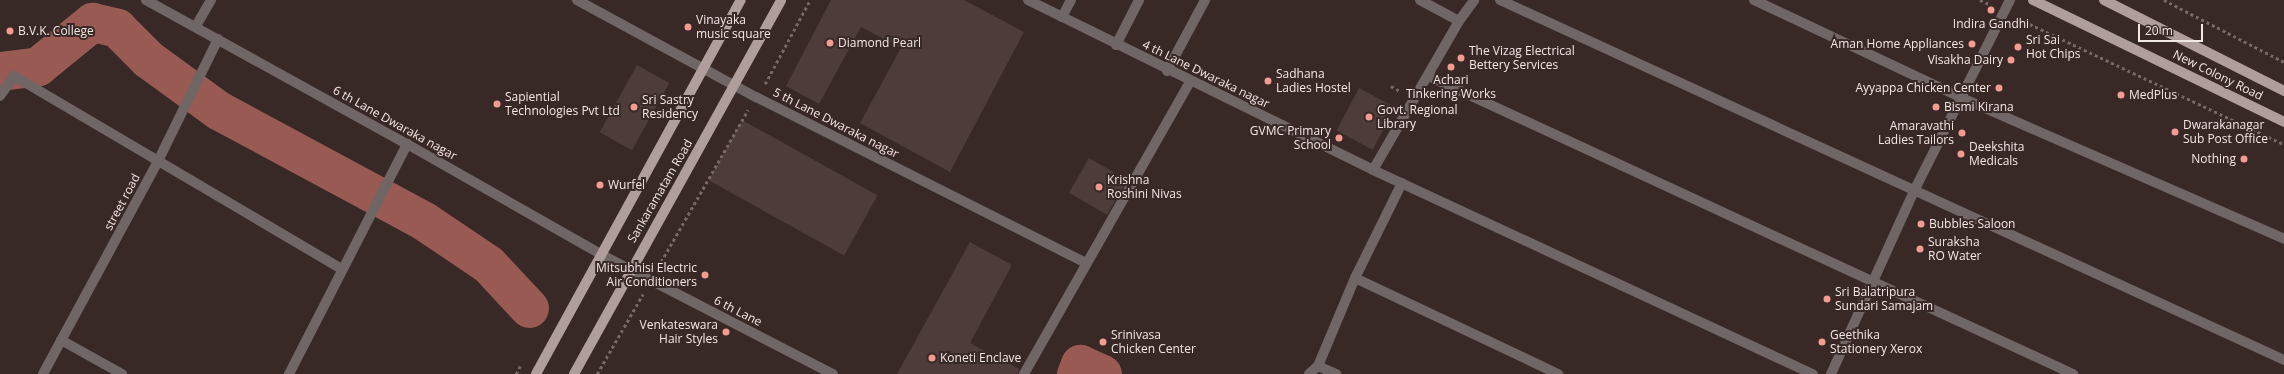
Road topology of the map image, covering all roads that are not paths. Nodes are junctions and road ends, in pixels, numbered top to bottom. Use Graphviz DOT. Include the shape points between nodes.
graph roads {
  1 [pos="146,0"];
  2 [pos="211,0"];
  3 [pos="577,0"];
  4 [pos="742,0"];
  5 [pos="781,0"];
  6 [pos="1028,0"];
  7 [pos="1072,0"];
  8 [pos="1139,0"];
  9 [pos="1205,0"];
  10 [pos="1420,0"];
  11 [pos="1474,0"];
  12 [pos="1500,0"];
  13 [pos="1754,0"];
  14 [pos="2010,0"];
  15 [pos="2033,0"];
  16 [pos="2104,0"];
  17 [pos="1062,17"];
  18 [pos="1459,21"];
  19 [pos="196,26"];
  20 [pos="218,39"];
  21 [pos="1116,44"];
  22 [pos="704,69"];
  23 [pos="1167,70"];
  24 [pos="1428,76"];
  25 [pos="1190,82"];
  26 [pos="735,86"];
  27 [pos="2284,91"];
  28 [pos="0,96"];
  29 [pos="1962,98"];
  30 [pos="2284,122"];
  31 [pos="407,144"];
  32 [pos="158,161"];
  33 [pos="1373,170"];
  34 [pos="1402,183"];
  35 [pos="1914,191"];
  36 [pos="2284,239"];
  37 [pos="602,255"];
  38 [pos="1086,263"];
  39 [pos="342,269"];
  40 [pos="630,270"];
  41 [pos="1355,278"];
  42 [pos="1873,283"];
  43 [pos="61,340"];
  44 [pos="2284,360"];
  45 [pos="1318,366"];
  46 [pos="43,374"];
  47 [pos="122,374"];
  48 [pos="289,374"];
  49 [pos="536,374"];
  50 [pos="574,374"];
  51 [pos="833,374"];
  52 [pos="1024,374"];
  53 [pos="1309,374"];
  54 [pos="1336,374"];
  55 [pos="1558,374"];
  56 [pos="1813,374"];
  57 [pos="1831,374"];
  58 [pos="2073,374"];
  1 -- 19 [label="street, 6 th Lane Dwaraka nagar"];
  2 -- 19 [label="street"];
  3 -- 22 [label="street, 5 th Lane Dwaraka nagar"];
  4 -- 22 [label="main road, Sankaramatam Road"];
  5 -- 26 [label="main road, Sankaramatam Road"];
  6 -- 17 [label="street, 4 th Lane Dwaraka nagar"];
  7 -- 17 [label="street"];
  8 -- 21 [label="street"];
  9 -- 23 [label="street"];
  10 -- 18 [label="street"];
  11 -- 18 [label="street"];
  12 -- 35 [label="street"];
  13 -- 29 [label="street"];
  14 -- 29 [label="street"];
  15 -- 30 [label="main road, New Colony Road"];
  16 -- 27 [label="main road, New Colony Road"];
  17 -- 21 [label="street, 4 th Lane Dwaraka nagar"];
  18 -- 24 [label="street"];
  19 -- 20 [label="street, 6 th Lane Dwaraka nagar"];
  20 -- 31 [label="street, 6 th Lane Dwaraka nagar"];
  20 -- 32 [label="street, street road"];
  21 -- 23 [label="street, 4 th Lane Dwaraka nagar"];
  22 -- 26 [label="street, 5 th Lane Dwaraka nagar"];
  22 -- 37 [label="main road, Sankaramatam Road"];
  23 -- 25 [label="street, 4 th Lane Dwaraka nagar"];
  24 -- 33 [label="street"];
  24 -- 42 [label="street"];
  25 -- 33 [label="street, 4 th Lane Dwaraka nagar"];
  25 -- 38 [label="street"];
  26 -- 38 [label="street, 5 th Lane Dwaraka nagar"];
  26 -- 40 [label="main road, Sankaramatam Road"];
  28 -- 32 [label="street" via="14,76"];
  29 -- 35 [label="street"];
  29 -- 36 [label="street"];
  31 -- 37 [label="street, 6 th Lane Dwaraka nagar"];
  31 -- 39 [label="street"];
  32 -- 39 [label="street"];
  32 -- 43 [label="street, street road"];
  33 -- 34 [label="street, 4 th Lane Dwaraka nagar"];
  34 -- 41 [label="street"];
  34 -- 56 [label="street, 4 th Lane Dwaraka nagar"];
  35 -- 42 [label="street"];
  35 -- 44 [label="street"];
  37 -- 40 [label="street, 6 th Lane Dwaraka nagar"];
  37 -- 49 [label="main road, Sankaramatam Road"];
  38 -- 52 [label="street"];
  39 -- 48 [label="street"];
  40 -- 50 [label="main road, Sankaramatam Road"];
  40 -- 51 [label="street, 6 th Lane"];
  41 -- 45 [label="street"];
  41 -- 55 [label="street"];
  42 -- 57 [label="street"];
  42 -- 58 [label="street"];
  43 -- 46 [label="street, street road"];
  43 -- 47 [label="street"];
  45 -- 53 [label="street"];
  45 -- 54 [label="street"];
}
